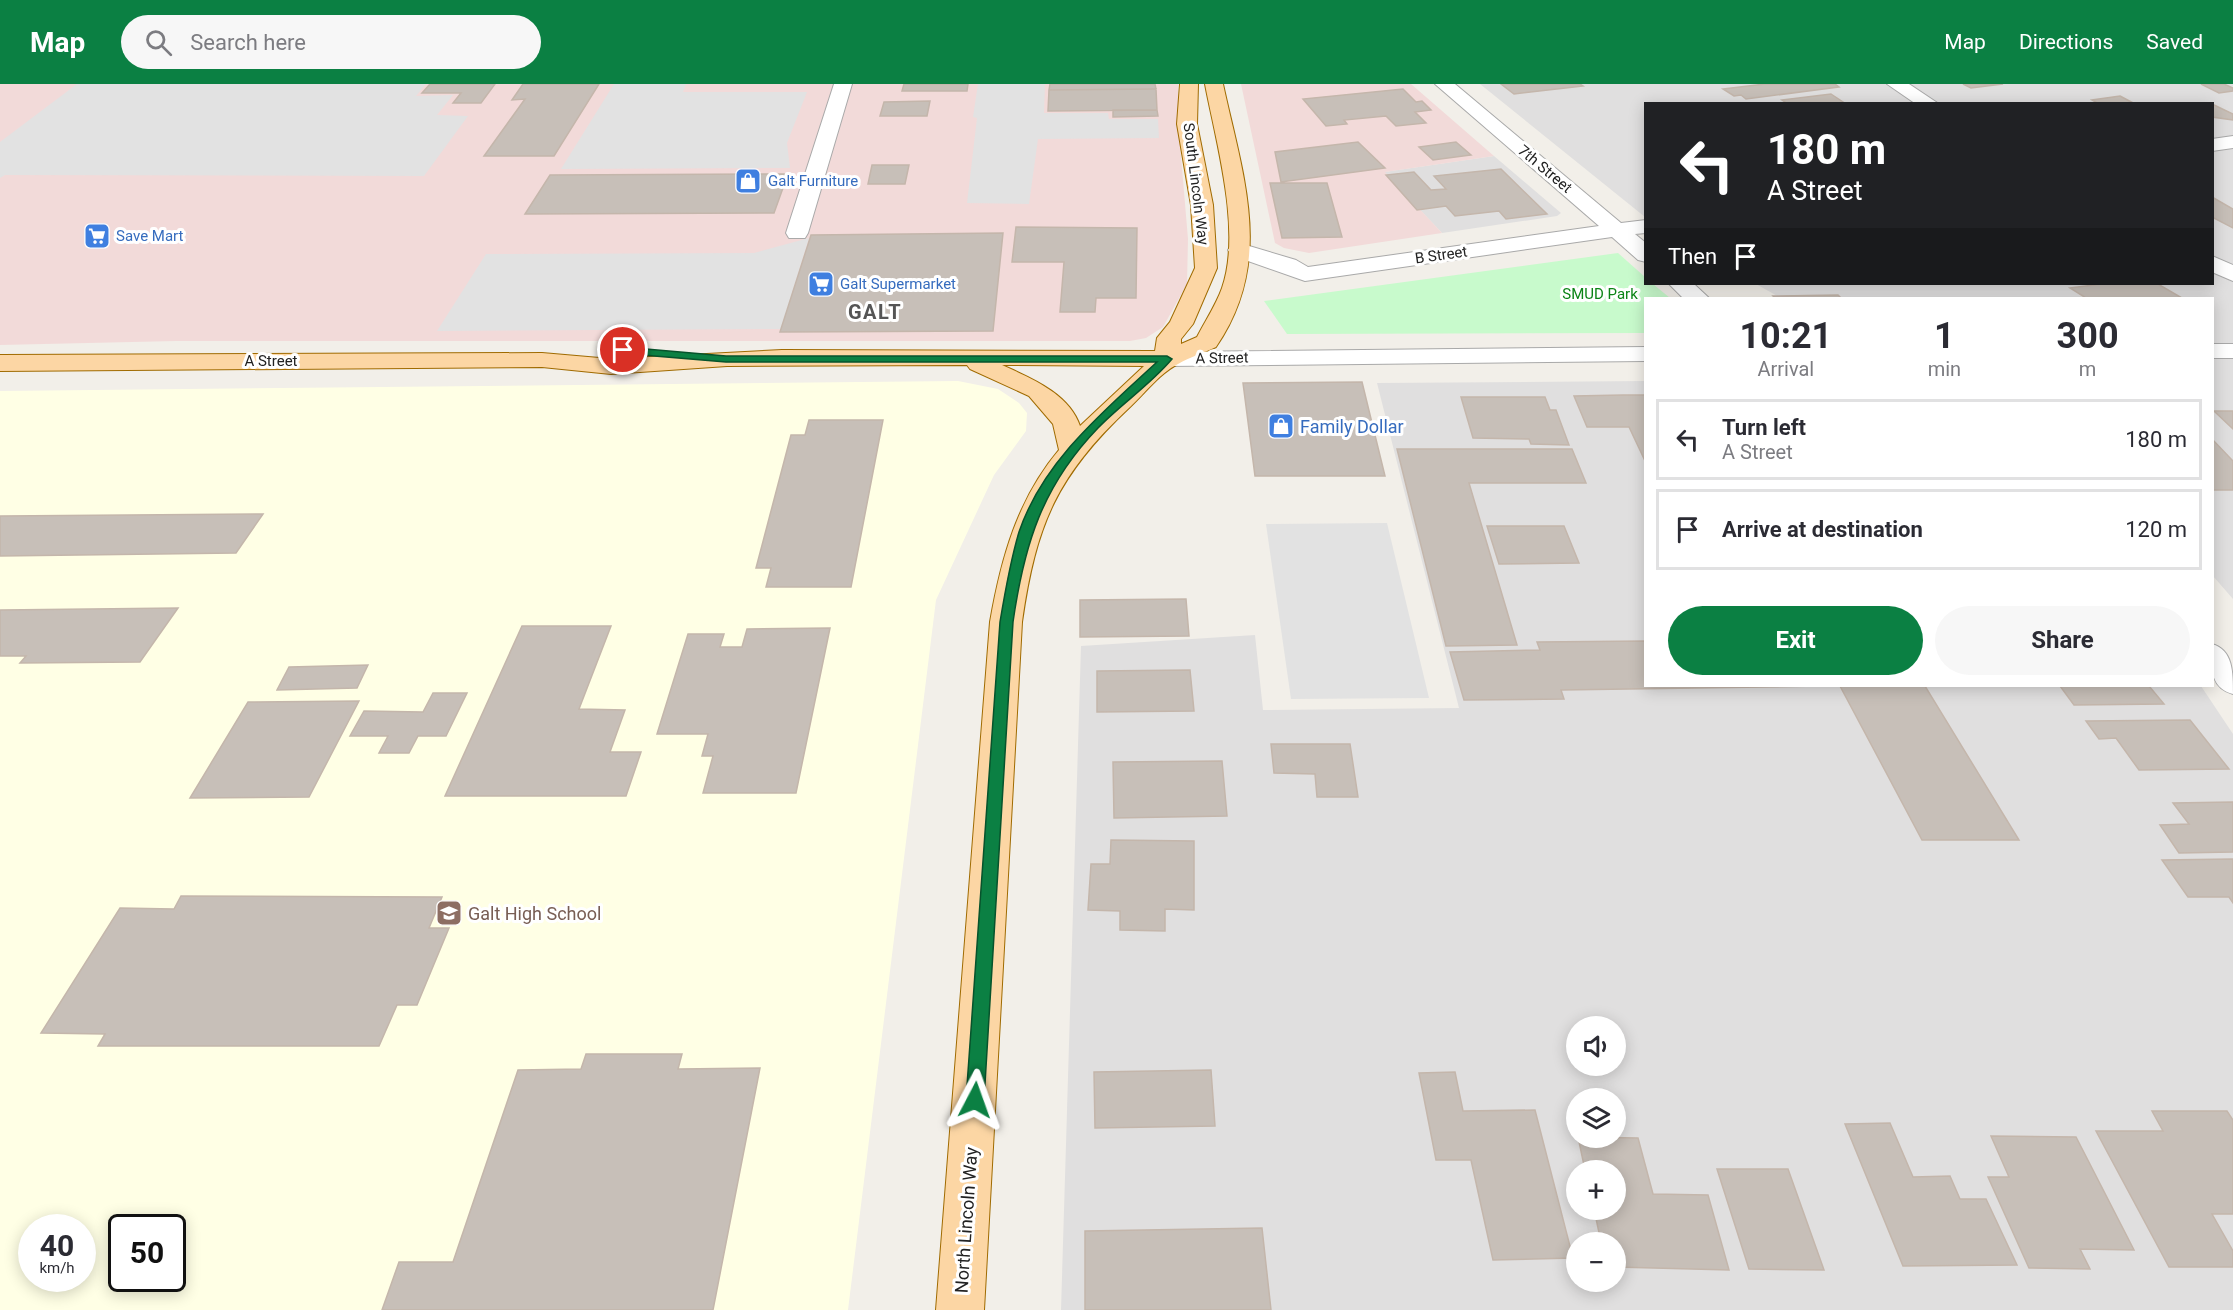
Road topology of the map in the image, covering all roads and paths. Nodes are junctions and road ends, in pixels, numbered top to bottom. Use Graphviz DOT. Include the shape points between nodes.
graph roads {
  1 [pos="843,84"];
  2 [pos="1189,84"];
  3 [pos="1214,84"];
  4 [pos="1444,84"];
  5 [pos="1896,84"];
  6 [pos="1927,102"];
  7 [pos="2233,142"];
  8 [pos="2214,145"];
  9 [pos="1644,226"];
  10 [pos="1617,230"];
  11 [pos="797,233"];
  12 [pos="1239,250"];
  13 [pos="1644,253"];
  14 [pos="2214,264"];
  15 [pos="2233,274"];
  16 [pos="1681,285"];
  17 [pos="1696,297"];
  18 [pos="2214,351"];
  19 [pos="2233,351"];
  20 [pos="1644,354"];
  21 [pos="963,358"];
  22 [pos="1167,359"];
  23 [pos="0,363"];
  24 [pos="1073,450"];
  25 [pos="2214,657"];
  26 [pos="2233,683"];
  27 [pos="960,1310"];
  1 -- 11 [label="street"];
  2 -- 22 [label="main road, South Lincoln Way" via="1187,124 1203,205 1206,268 1181,324 1169,339"];
  3 -- 12 [label="main road, South Lincoln Way" via="1238,200"];
  4 -- 10 [label="street, 7th Street"];
  5 -- 6 [label="street"];
  7 -- 8 [label="street"];
  9 -- 10 [label="street, B Street"];
  10 -- 12 [label="street, B Street" via="1305,274"];
  10 -- 13 [label="street, 7th Street"];
  12 -- 22 [label="main road, South Lincoln Way" via="1234,287 1208,342"];
  14 -- 15 [label="street"];
  16 -- 17 [label="street"];
  18 -- 19 [label="street"];
  20 -- 22 [label="street, A Street"];
  21 -- 22 [label="main road, A Street"];
  21 -- 23 [label="main road, A Street" via="726,359 597,367 570,367 542,360"];
  21 -- 24 [label="main road" via="1038,390 1066,422"];
  22 -- 24 [label="main road, North Lincoln Way"];
  24 -- 27 [label="main road, North Lincoln Way" via="1041,496 1026,530 1006,622"];
  25 -- 26 [label="street"];
}
